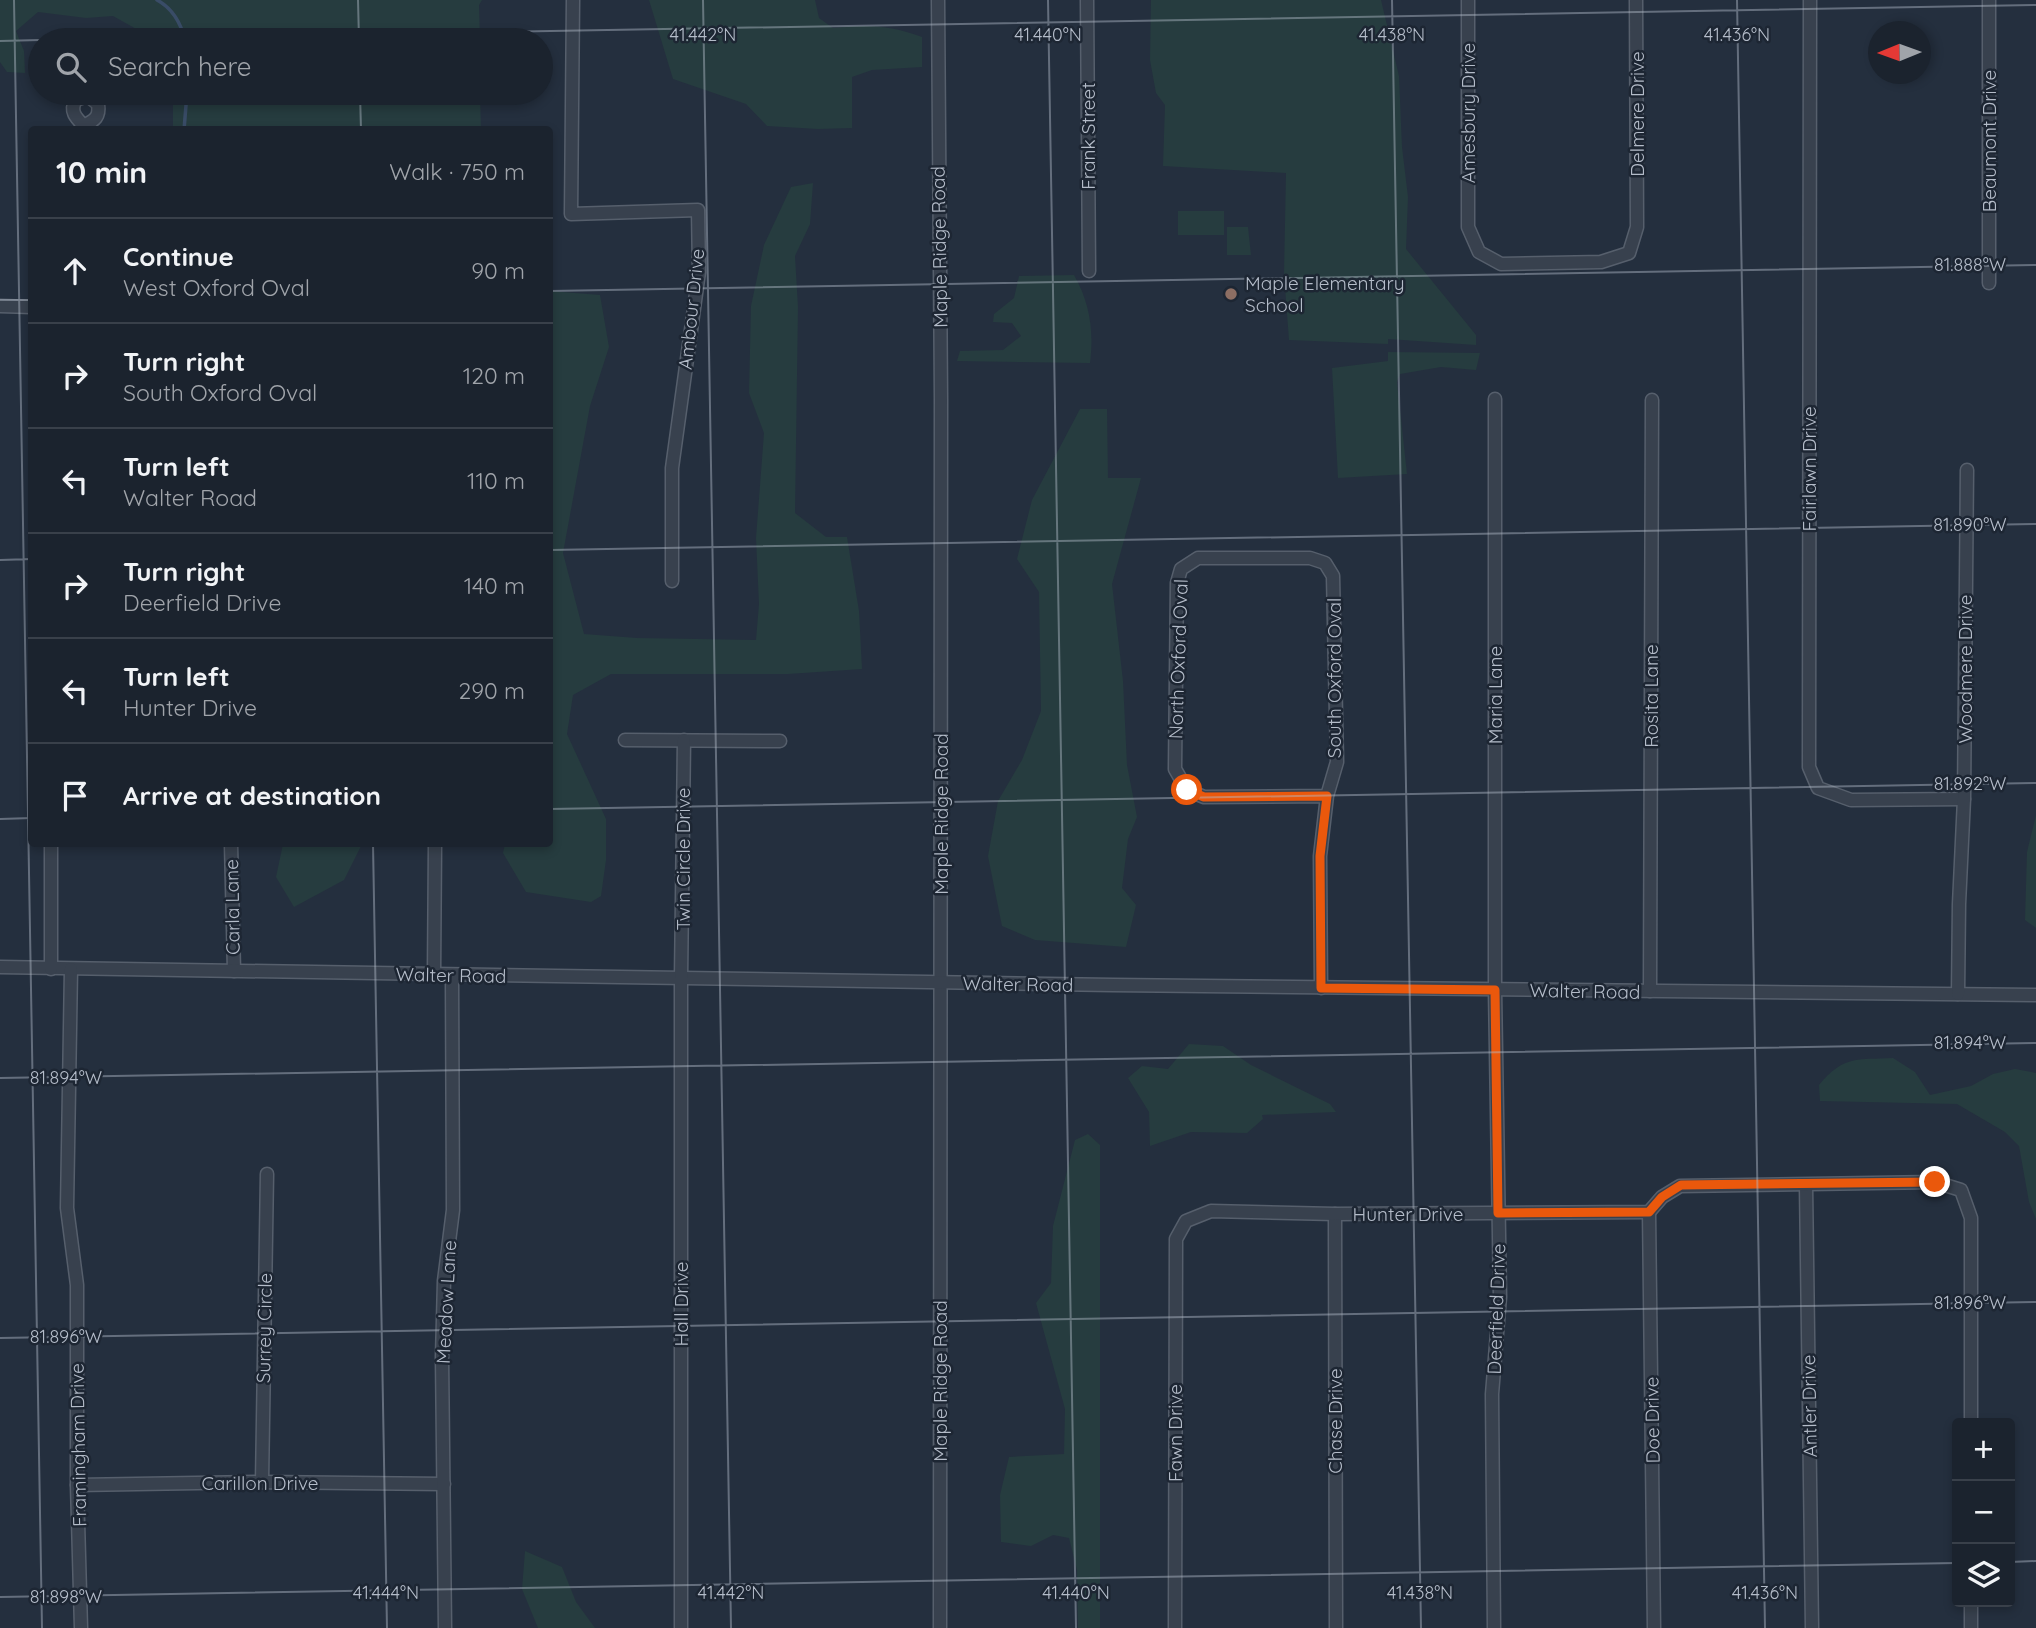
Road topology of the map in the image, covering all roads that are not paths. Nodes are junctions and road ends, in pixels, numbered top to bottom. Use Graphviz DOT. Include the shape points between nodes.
graph roads {
  1 [pos="573,0"];
  2 [pos="939,0"];
  3 [pos="1087,0"];
  4 [pos="1468,0"];
  5 [pos="1636,0"];
  6 [pos="1810,0"];
  7 [pos="1989,0"];
  8 [pos="1637,228"];
  9 [pos="1089,271"];
  10 [pos="1989,283"];
  11 [pos="0,306"];
  12 [pos="28,306"];
  13 [pos="1495,399"];
  14 [pos="1652,400"];
  15 [pos="1967,470"];
  16 [pos="1198,558"];
  17 [pos="672,581"];
  18 [pos="625,740"];
  19 [pos="684,740"];
  20 [pos="780,741"];
  21 [pos="1327,796"];
  22 [pos="1964,799"];
  23 [pos="51,847"];
  24 [pos="231,847"];
  25 [pos="435,847"];
  26 [pos="0,967"];
  27 [pos="51,969"];
  28 [pos="71,969"];
  29 [pos="234,971"];
  30 [pos="434,975"];
  31 [pos="452,975"];
  32 [pos="681,979"];
  33 [pos="941,982"];
  34 [pos="1321,988"];
  35 [pos="1495,990"];
  36 [pos="1650,991"];
  37 [pos="1958,994"];
  38 [pos="2036,995"];
  39 [pos="267,1174"];
  40 [pos="1806,1185"];
  41 [pos="1649,1212"];
  42 [pos="1498,1213"];
  43 [pos="1335,1214"];
  44 [pos="1176,1239"];
  45 [pos="1971,1418"];
  46 [pos="262,1482"];
  47 [pos="444,1484"];
  48 [pos="77,1485"];
  49 [pos="1971,1607"];
  50 [pos="81,1628"];
  51 [pos="445,1628"];
  52 [pos="681,1628"];
  53 [pos="940,1628"];
  54 [pos="1175,1628"];
  55 [pos="1336,1628"];
  56 [pos="1494,1628"];
  57 [pos="1654,1628"];
  58 [pos="1812,1628"];
  59 [pos="1971,1628"];
  1 -- 17 [label="street, Ambour Drive" via="570,214 698,210 699,272 672,468"];
  2 -- 33 [label="street, Maple Ridge Road"];
  3 -- 9 [label="street, Frank Street"];
  4 -- 8 [label="street, Amesbury Drive" via="1468,227 1479,252 1501,264 1601,262 1629,253"];
  5 -- 8 [label="street, Delmere Drive"];
  6 -- 22 [label="street, Fairlawn Drive" via="1809,766 1818,788 1851,800"];
  7 -- 10 [label="street, Beaumont Drive"];
  11 -- 12 [label="street"];
  13 -- 35 [label="street, Maria Lane"];
  14 -- 36 [label="street, Rosita Lane"];
  15 -- 22 [label="street, Woodmere Drive"];
  16 -- 21 [label="street, South Oxford Oval" via="1310,558 1325,563 1334,576 1337,762"];
  16 -- 21 [label="street, North Oxford Oval" via="1181,569 1177,583 1175,769 1187,790 1204,797"];
  18 -- 19 [label="street"];
  19 -- 20 [label="street"];
  19 -- 32 [label="street, Twin Circle Drive"];
  21 -- 34 [label="street, South Oxford Oval" via="1320,856"];
  22 -- 37 [label="street, Woodmere Drive"];
  23 -- 27 [label="street"];
  24 -- 29 [label="street, Carla Lane"];
  25 -- 30 [label="street"];
  26 -- 27 [label="street, Walter Road"];
  27 -- 28 [label="street, Walter Road"];
  28 -- 29 [label="street, Walter Road"];
  28 -- 48 [label="street, Framingham Drive" via="67,1208 77,1285"];
  29 -- 30 [label="street, Walter Road"];
  30 -- 31 [label="street, Walter Road"];
  31 -- 32 [label="street, Walter Road"];
  31 -- 47 [label="street, Meadow Lane" via="453,1210 444,1281"];
  32 -- 33 [label="street, Walter Road"];
  32 -- 52 [label="street, Hall Drive"];
  33 -- 34 [label="street, Walter Road"];
  33 -- 53 [label="street, Maple Ridge Road"];
  34 -- 35 [label="street, Walter Road"];
  35 -- 36 [label="street, Walter Road"];
  35 -- 42 [label="street, Deerfield Drive"];
  36 -- 37 [label="street, Walter Road"];
  37 -- 38 [label="street, Walter Road"];
  39 -- 46 [label="street, Surrey Circle"];
  40 -- 41 [label="street" via="1681,1185"];
  40 -- 45 [label="street" via="1935,1182 1961,1190 1971,1218"];
  40 -- 58 [label="street, Antler Drive"];
  41 -- 42 [label="street, Hunter Drive"];
  41 -- 57 [label="street, Doe Drive"];
  42 -- 43 [label="street, Hunter Drive"];
  42 -- 56 [label="street, Deerfield Drive" via="1500,1297 1492,1394"];
  43 -- 44 [label="street, Hunter Drive" via="1211,1211 1186,1221"];
  43 -- 55 [label="street, Chase Drive"];
  44 -- 54 [label="street, Fawn Drive"];
  46 -- 47 [label="street, Carillon Drive"];
  46 -- 48 [label="street, Carillon Drive"];
  47 -- 51 [label="street, Meadow Lane"];
  48 -- 50 [label="street, Framingham Drive"];
  49 -- 59 [label="street"];
}
